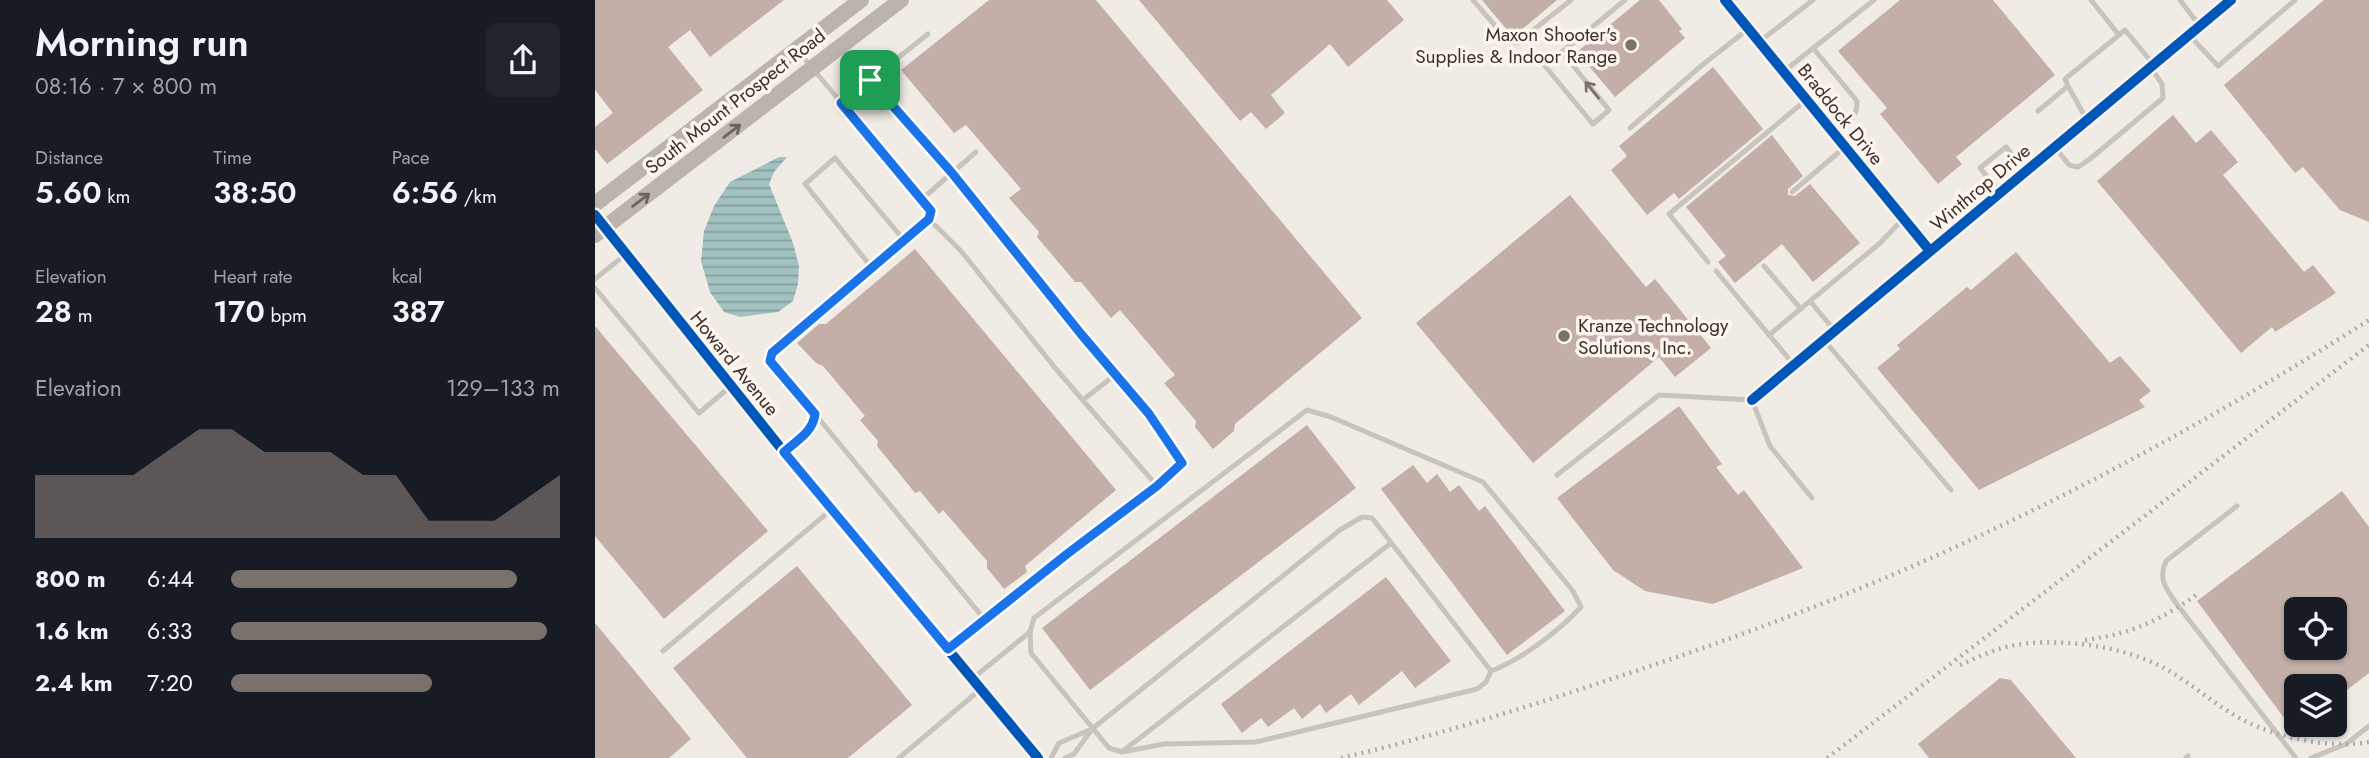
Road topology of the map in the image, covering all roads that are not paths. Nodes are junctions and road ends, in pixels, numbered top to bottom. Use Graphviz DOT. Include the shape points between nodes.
graph roads {
  1 [pos="861,0"];
  2 [pos="901,0"];
  3 [pos="1473,0"];
  4 [pos="1571,0"];
  5 [pos="1625,0"];
  6 [pos="1725,0"];
  7 [pos="1813,0"];
  8 [pos="1874,0"];
  9 [pos="2091,0"];
  10 [pos="2180,0"];
  11 [pos="2231,0"];
  12 [pos="2295,0"];
  13 [pos="2200,26"];
  14 [pos="1748,29"];
  15 [pos="928,34"];
  16 [pos="2119,35"];
  17 [pos="2189,35"];
  18 [pos="1759,42"];
  19 [pos="1813,48"];
  20 [pos="797,50"];
  21 [pos="1562,52"];
  22 [pos="2152,66"];
  23 [pos="812,69"];
  24 [pos="1783,72"];
  25 [pos="870,80"];
  26 [pos="2069,86"];
  27 [pos="1806,100"];
  28 [pos="841,103"];
  29 [pos="2038,111"];
  30 [pos="2087,120"];
  31 [pos="1630,128"];
  32 [pos="1835,135"];
  33 [pos="1845,147"];
  34 [pos="2056,147"];
  35 [pos="976,152"];
  36 [pos="2025,172"];
  37 [pos="952,173"];
  38 [pos="1791,192"];
  39 [pos="2000,193"];
  40 [pos="922,199"];
  41 [pos="595,204"];
  42 [pos="1904,218"];
  43 [pos="929,219"];
  44 [pos="598,226"];
  45 [pos="904,240"];
  46 [pos="1930,251"];
  47 [pos="626,254"];
  48 [pos="1708,262"];
  49 [pos="1764,265"];
  50 [pos="872,268"];
  51 [pos="1716,271"];
  52 [pos="595,279"];
  53 [pos="595,288"];
  54 [pos="1811,301"];
  55 [pos="1801,309"];
  56 [pos="1836,331"];
  57 [pos="1769,335"];
  58 [pos="1824,340"];
  59 [pos="1794,365"];
  60 [pos="1116,374"];
  61 [pos="731,386"];
  62 [pos="1083,400"];
  63 [pos="1752,400"];
  64 [pos="815,414"];
  65 [pos="784,452"];
  66 [pos="1557,475"];
  67 [pos="1157,486"];
  68 [pos="1951,489"];
  69 [pos="1812,498"];
  70 [pos="2237,506"];
  71 [pos="832,509"];
  72 [pos="1391,543"];
  73 [pos="985,620"];
  74 [pos="1030,632"];
  75 [pos="948,649"];
  76 [pos="663,651"];
  77 [pos="1491,671"];
  78 [pos="973,679"];
  79 [pos="981,689"];
  80 [pos="2369,726"];
  81 [pos="1092,729"];
  82 [pos="1122,752"];
  83 [pos="899,758"];
  84 [pos="1038,758"];
  85 [pos="1051,758"];
  86 [pos="1065,758"];
  87 [pos="2296,758"];
  88 [pos="2311,758"];
  1 -- 20 [label="main road, South Mount Prospect Road"];
  2 -- 23 [label="main road, South Mount Prospect Road"];
  3 -- 4 [label="lane" via="1509,42 1517,43"];
  5 -- 21 [label="lane"];
  6 -- 14 [label="street, Braddock Drive"];
  7 -- 18 [label="lane"];
  8 -- 19 [label="lane"];
  9 -- 16 [label="lane"];
  10 -- 13 [label="lane"];
  11 -- 13 [label="street, Winthrop Drive"];
  12 -- 17 [label="lane" via="2218,66"];
  13 -- 17 [label="street, Winthrop Drive"];
  14 -- 18 [label="street, Braddock Drive"];
  14 -- 31 [label="lane"];
  15 -- 25 [label="lane"];
  16 -- 22 [label="lane" via="2125,30"];
  16 -- 26 [label="lane" via="2065,79"];
  17 -- 22 [label="street, Winthrop Drive"];
  18 -- 24 [label="street, Braddock Drive"];
  19 -- 24 [label="lane"];
  19 -- 32 [label="lane" via="1857,101 1854,117"];
  20 -- 23 [label="lane"];
  20 -- 41 [label="main road, South Mount Prospect Road"];
  21 -- 21 [label="lane, one-way" via="1545,66 1593,124 1609,110"];
  22 -- 30 [label="street, Winthrop Drive"];
  22 -- 34 [label="lane" via="2162,84 2163,98 2078,167 2069,165"];
  23 -- 28 [label="lane"];
  44 -- 23 [label="main road, South Mount Prospect Road, one-way"];
  24 -- 27 [label="street, Braddock Drive"];
  25 -- 28 [label="lane"];
  25 -- 37 [label="lane"];
  26 -- 29 [label="lane"];
  26 -- 30 [label="lane"];
  27 -- 32 [label="street, Braddock Drive"];
  27 -- 48 [label="lane" via="1669,214"];
  28 -- 40 [label="lane"];
  30 -- 34 [label="street, Winthrop Drive"];
  32 -- 33 [label="street, Braddock Drive"];
  33 -- 38 [label="lane"];
  33 -- 42 [label="street, Braddock Drive"];
  34 -- 36 [label="street, Winthrop Drive"];
  35 -- 37 [label="lane"];
  36 -- 39 [label="street, Winthrop Drive"];
  36 -- 39 [label="lane" via="2006,147 1980,169"];
  37 -- 40 [label="lane"];
  37 -- 60 [label="lane"];
  39 -- 46 [label="street, Winthrop Drive"];
  40 -- 43 [label="lane" via="931,211"];
  42 -- 46 [label="street, Braddock Drive"];
  42 -- 54 [label="lane"];
  43 -- 45 [label="lane"];
  43 -- 62 [label="lane" via="961,251"];
  44 -- 47 [label="street, Howard Avenue"];
  45 -- 50 [label="lane"];
  45 -- 50 [label="lane" via="835,158 805,184"];
  46 -- 56 [label="street, Winthrop Drive"];
  47 -- 52 [label="lane"];
  47 -- 61 [label="street, Howard Avenue"];
  49 -- 55 [label="lane"];
  50 -- 64 [label="lane" via="772,353 771,363"];
  51 -- 57 [label="lane"];
  53 -- 61 [label="lane" via="699,413"];
  54 -- 55 [label="lane"];
  54 -- 56 [label="lane"];
  55 -- 57 [label="lane"];
  56 -- 58 [label="street, Winthrop Drive"];
  57 -- 59 [label="lane"];
  58 -- 59 [label="street, Winthrop Drive"];
  58 -- 68 [label="lane"];
  59 -- 63 [label="street, Winthrop Drive"];
  60 -- 62 [label="lane"];
  60 -- 67 [label="lane" via="1182,463"];
  61 -- 65 [label="street, Howard Avenue"];
  62 -- 67 [label="lane"];
  63 -- 66 [label="lane" via="1659,395"];
  63 -- 69 [label="lane" via="1770,446"];
  64 -- 65 [label="lane" via="814,425"];
  64 -- 73 [label="lane"];
  65 -- 71 [label="street, Howard Avenue"];
  67 -- 73 [label="lane"];
  70 -- 87 [label="lane" via="2166,561 2161,572 2179,607"];
  71 -- 75 [label="street, Howard Avenue"];
  71 -- 76 [label="lane"];
  72 -- 77 [label="lane"];
  72 -- 81 [label="lane" via="1372,518 1362,517 1340,530"];
  72 -- 82 [label="lane"];
  73 -- 75 [label="lane"];
  74 -- 77 [label="lane" via="1034,618 1307,410 1483,482 1573,591 1581,607 1571,617 1508,664"];
  74 -- 78 [label="lane"];
  74 -- 81 [label="lane" via="1031,653"];
  75 -- 78 [label="street, Howard Avenue"];
  77 -- 82 [label="lane" via="1477,689 1256,742 1164,744"];
  78 -- 79 [label="street, Howard Avenue"];
  79 -- 83 [label="lane"];
  79 -- 84 [label="street, Howard Avenue"];
  80 -- 88 [label="lane" via="2346,744"];
  81 -- 82 [label="lane" via="1109,748"];
  81 -- 85 [label="lane" via="1059,743"];
  81 -- 86 [label="lane" via="1074,754"];
}
